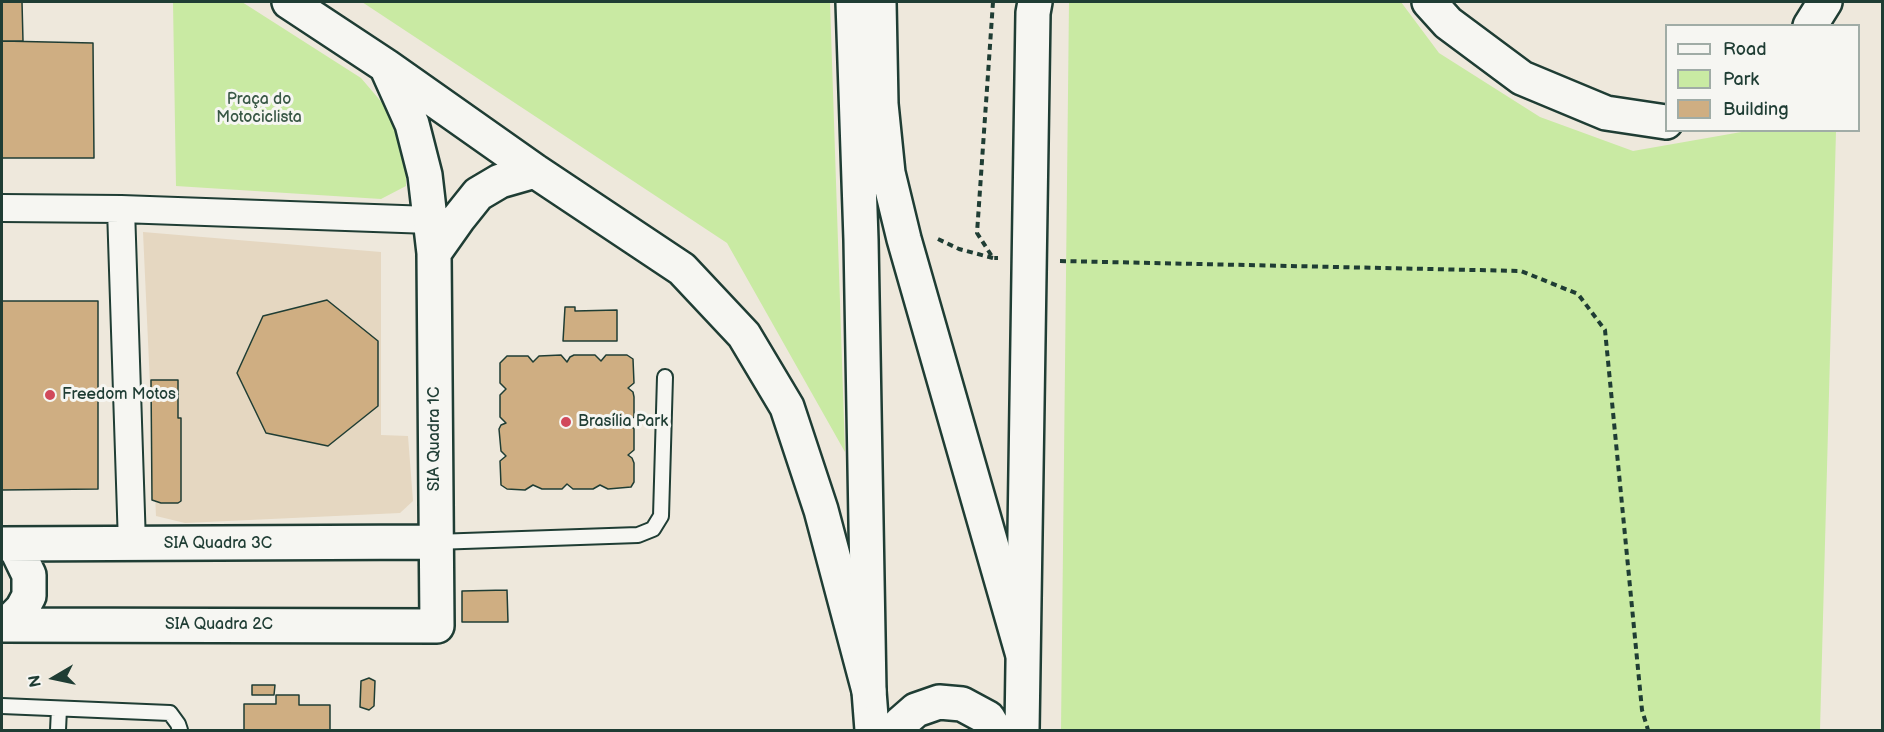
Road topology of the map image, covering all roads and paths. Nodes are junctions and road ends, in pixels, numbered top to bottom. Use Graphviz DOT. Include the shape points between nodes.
graph roads {
  1 [pos="289,2"];
  2 [pos="853,2"];
  3 [pos="879,2"];
  4 [pos="993,2"];
  5 [pos="1035,2"];
  6 [pos="1429,2"];
  7 [pos="1825,2"];
  8 [pos="1811,24"];
  9 [pos="386,66"];
  10 [pos="1665,122"];
  11 [pos="535,171"];
  12 [pos="2,208"];
  13 [pos="121,209"];
  14 [pos="430,220"];
  15 [pos="435,253"];
  16 [pos="1029,260"];
  17 [pos="665,377"];
  18 [pos="435,542"];
  19 [pos="8,544"];
  20 [pos="132,544"];
  21 [pos="4,625"];
  22 [pos="437,626"];
  23 [pos="1022,652"];
  24 [pos="869,691"];
  25 [pos="2,706"];
  26 [pos="59,709"];
  27 [pos="58,730"];
  28 [pos="180,730"];
  29 [pos="872,730"];
  30 [pos="898,730"];
  31 [pos="995,730"];
  32 [pos="1022,730"];
  33 [pos="1648,730"];
  1 -- 9 [label="main road"];
  2 -- 24 [label="main road"];
  3 -- 23 [label="main road" via="881,104 888,173"];
  4 -- 16 [label="path" via="977,233 993,258"];
  5 -- 16 [label="main road"];
  6 -- 10 [label="main road" via="1448,23 1522,78 1606,113"];
  7 -- 8 [label="main road"];
  9 -- 11 [label="main road"];
  9 -- 14 [label="main road, SIA Quadra 1C" via="412,124 425,175"];
  11 -- 15 [label="main road" via="500,181 478,194"];
  11 -- 24 [label="main road" via="682,268 744,335 787,407 821,510"];
  12 -- 13 [label="street"];
  13 -- 14 [label="street"];
  13 -- 20 [label="street"];
  14 -- 15 [label="main road, SIA Quadra 1C"];
  15 -- 18 [label="main road, SIA Quadra 1C"];
  16 -- 23 [label="main road"];
  16 -- 33 [label="path" via="1521,271 1578,294 1605,330 1642,710"];
  17 -- 18 [label="lane" via="661,516 653,529 638,535"];
  18 -- 20 [label="main road, SIA Quadra 3C"];
  18 -- 22 [label="main road, SIA Quadra 1C"];
  19 -- 20 [label="main road, SIA Quadra 3C"];
  19 -- 21 [label="main road" via="29,575 29,596 22,609"];
  21 -- 22 [label="main road, SIA Quadra 2C"];
  23 -- 32 [label="main road"];
  24 -- 29 [label="main road"];
  25 -- 26 [label="lane"];
  26 -- 27 [label="lane"];
  26 -- 28 [label="lane" via="170,713"];
  30 -- 31 [label="main road" via="916,710 939,702 962,704 988,717"];
}
